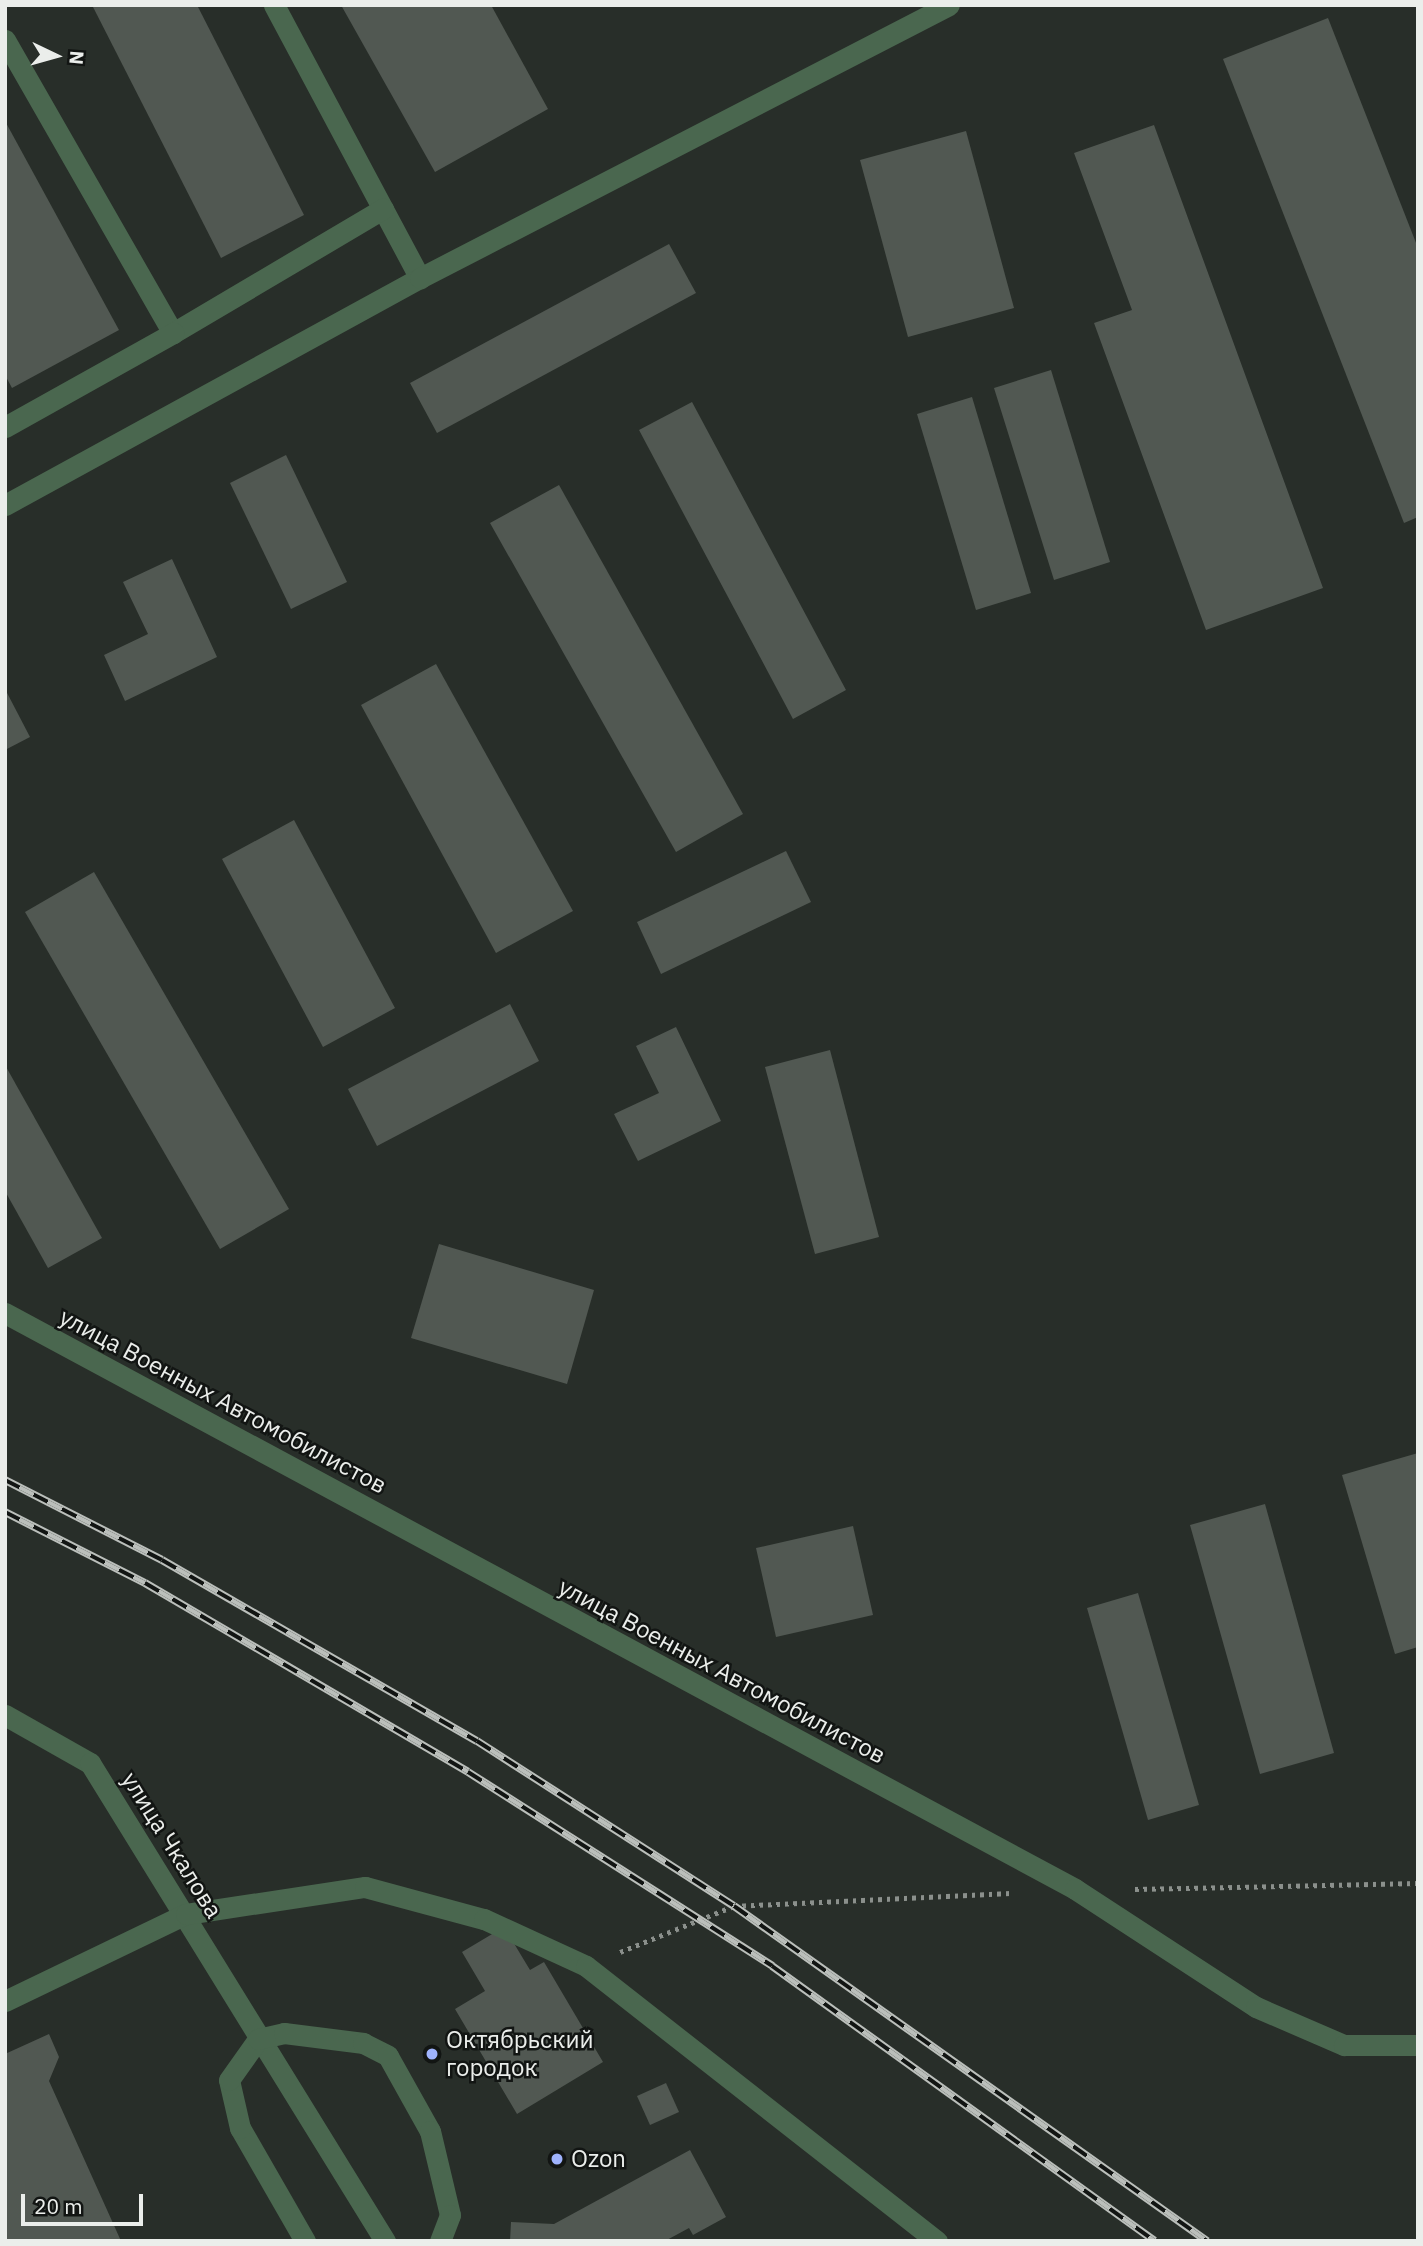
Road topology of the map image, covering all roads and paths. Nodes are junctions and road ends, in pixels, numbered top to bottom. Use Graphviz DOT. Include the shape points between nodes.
graph roads {
  1 [pos="274,5"];
  2 [pos="949,5"];
  3 [pos="5,40"];
  4 [pos="383,209"];
  5 [pos="420,278"];
  6 [pos="173,333"];
  7 [pos="5,427"];
  8 [pos="5,505"];
  9 [pos="5,1313"];
  10 [pos="5,1715"];
  11 [pos="1418,1883"];
  12 [pos="1129,1889"];
  13 [pos="1020,1892"];
  14 [pos="186,1914"];
  15 [pos="586,1966"];
  16 [pos="5,2001"];
  17 [pos="258,2039"];
  18 [pos="1418,2045"];
  19 [pos="378,2239"];
  20 [pos="305,2241"];
  21 [pos="440,2241"];
  22 [pos="937,2241"];
  1 -- 4 [label="street"];
  2 -- 5 [label="street"];
  3 -- 6 [label="street"];
  4 -- 5 [label="street"];
  4 -- 6 [label="street"];
  5 -- 8 [label="street"];
  6 -- 7 [label="street"];
  9 -- 18 [label="street, улица Военных Автомобилистов" via="1075,1889 1256,2007 1344,2045"];
  10 -- 14 [label="street, улица Чкалова" via="90,1763"];
  11 -- 12 [label="path"];
  13 -- 15 [label="path" via="734,1906"];
  14 -- 15 [label="street" via="366,1886 484,1919"];
  14 -- 16 [label="street"];
  14 -- 17 [label="street, улица Чкалова"];
  15 -- 22 [label="street"];
  17 -- 19 [label="street, улица Чкалова"];
  17 -- 20 [label="street" via="229,2080 240,2127"];
  17 -- 21 [label="street" via="284,2033 324,2036 363,2043 388,2056 430,2131 450,2215"];
}
